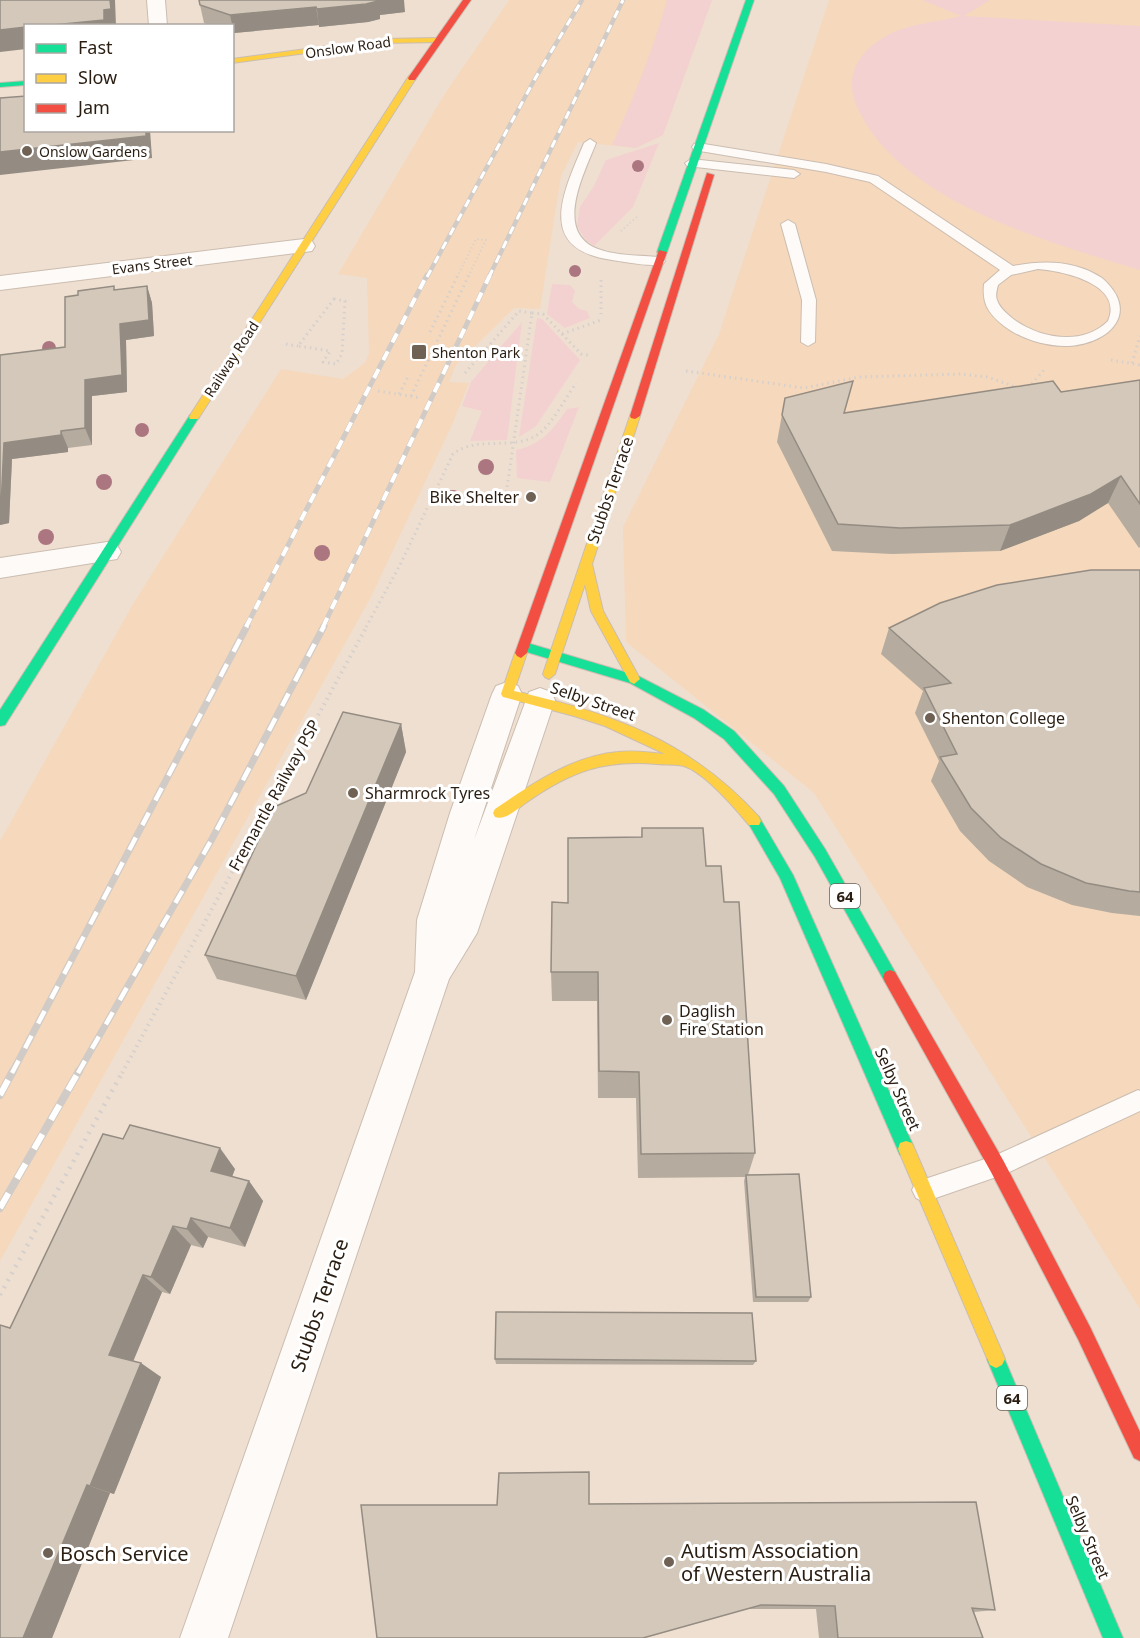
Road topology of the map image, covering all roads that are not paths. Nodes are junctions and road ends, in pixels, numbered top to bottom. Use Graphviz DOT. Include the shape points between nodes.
graph roads {
  1 [pos="156,0"];
  2 [pos="467,0"];
  3 [pos="750,0"];
  4 [pos="158,24"];
  5 [pos="438,40"];
  6 [pos="294,54"];
  7 [pos="386,55"];
  8 [pos="404,58"];
  9 [pos="234,61"];
  10 [pos="422,62"];
  11 [pos="24,83"];
  12 [pos="0,85"];
  13 [pos="591,143"];
  14 [pos="720,144"];
  15 [pos="698,147"];
  16 [pos="691,163"];
  17 [pos="713,166"];
  18 [pos="874,179"];
  19 [pos="788,224"];
  20 [pos="304,246"];
  21 [pos="658,261"];
  22 [pos="1010,270"];
  23 [pos="0,283"];
  24 [pos="808,342"];
  25 [pos="107,552"];
  26 [pos="586,562"];
  27 [pos="0,568"];
  28 [pos="524,646"];
  29 [pos="556,655"];
  30 [pos="634,679"];
  31 [pos="507,694"];
  32 [pos="540,700"];
  33 [pos="0,721"];
  34 [pos="687,761"];
  35 [pos="500,813"];
  36 [pos="433,972"];
  37 [pos="1138,1101"];
  38 [pos="997,1166"];
  39 [pos="924,1190"];
  40 [pos="1139,1450"];
  41 [pos="204,1638"];
  42 [pos="1113,1638"];
  1 -- 4 [label="street"];
  2 -- 5 [label="main road, Railway Road"];
  3 -- 15 [label="main road, Stubbs Terrace"];
  5 -- 6 [label="main road, Onslow Road" via="381,41"];
  5 -- 10 [label="main road, Railway Road"];
  6 -- 7 [label="main road, Onslow Road"];
  6 -- 9 [label="main road, Onslow Road"];
  8 -- 10 [label="main road, Onslow Road"];
  10 -- 20 [label="main road, Railway Road"];
  11 -- 12 [label="main road"];
  13 -- 21 [label="lane" via="570,198 568,232 582,247 594,252"];
  14 -- 15 [label="lane"];
  14 -- 17 [label="main road, Stubbs Terrace"];
  14 -- 18 [label="lane"];
  15 -- 16 [label="main road, Stubbs Terrace"];
  16 -- 17 [label="lane"];
  16 -- 21 [label="main road, Stubbs Terrace"];
  17 -- 18 [label="lane" via="824,178"];
  17 -- 26 [label="main road, Stubbs Terrace"];
  18 -- 22 [label="lane"];
  19 -- 24 [label="lane" via="790,243 808,294"];
  20 -- 23 [label="street, Evans Street"];
  20 -- 25 [label="main road, Railway Road"];
  21 -- 28 [label="main road, Stubbs Terrace"];
  22 -- 22 [label="lane" via="1048,266 1089,276 1111,292 1118,305 1118,318 1111,328 1087,339 1055,340 1022,332 999,317 989,301 994,281"];
  25 -- 27 [label="street"];
  25 -- 33 [label="main road, Railway Road"];
  26 -- 29 [label="main road, Stubbs Terrace"];
  26 -- 30 [label="main road" via="597,611"];
  28 -- 29 [label="main road, Selby Street / 64"];
  28 -- 31 [label="main road, Stubbs Terrace"];
  29 -- 30 [label="main road, Selby Street / 64"];
  29 -- 32 [label="main road, Stubbs Terrace"];
  30 -- 38 [label="main road, Selby Street / 64" via="729,735 779,790 820,853"];
  31 -- 32 [label="main road, Selby Street / 64"];
  31 -- 36 [label="street, Stubbs Terrace" via="434,920"];
  32 -- 34 [label="main road, Selby Street / 64" via="637,734"];
  32 -- 35 [label="street, Stubbs Terrace"];
  34 -- 35 [label="main road" via="615,758 583,766 534,790"];
  34 -- 39 [label="main road, Selby Street / 64" via="709,774 746,810 775,852"];
  35 -- 36 [label="street, Stubbs Terrace" via="459,933"];
  36 -- 41 [label="street, Stubbs Terrace"];
  37 -- 38 [label="lane"];
  38 -- 39 [label="lane"];
  38 -- 40 [label="main road, Selby Street / 64" via="1084,1333"];
  39 -- 42 [label="main road, Selby Street / 64"];
}
